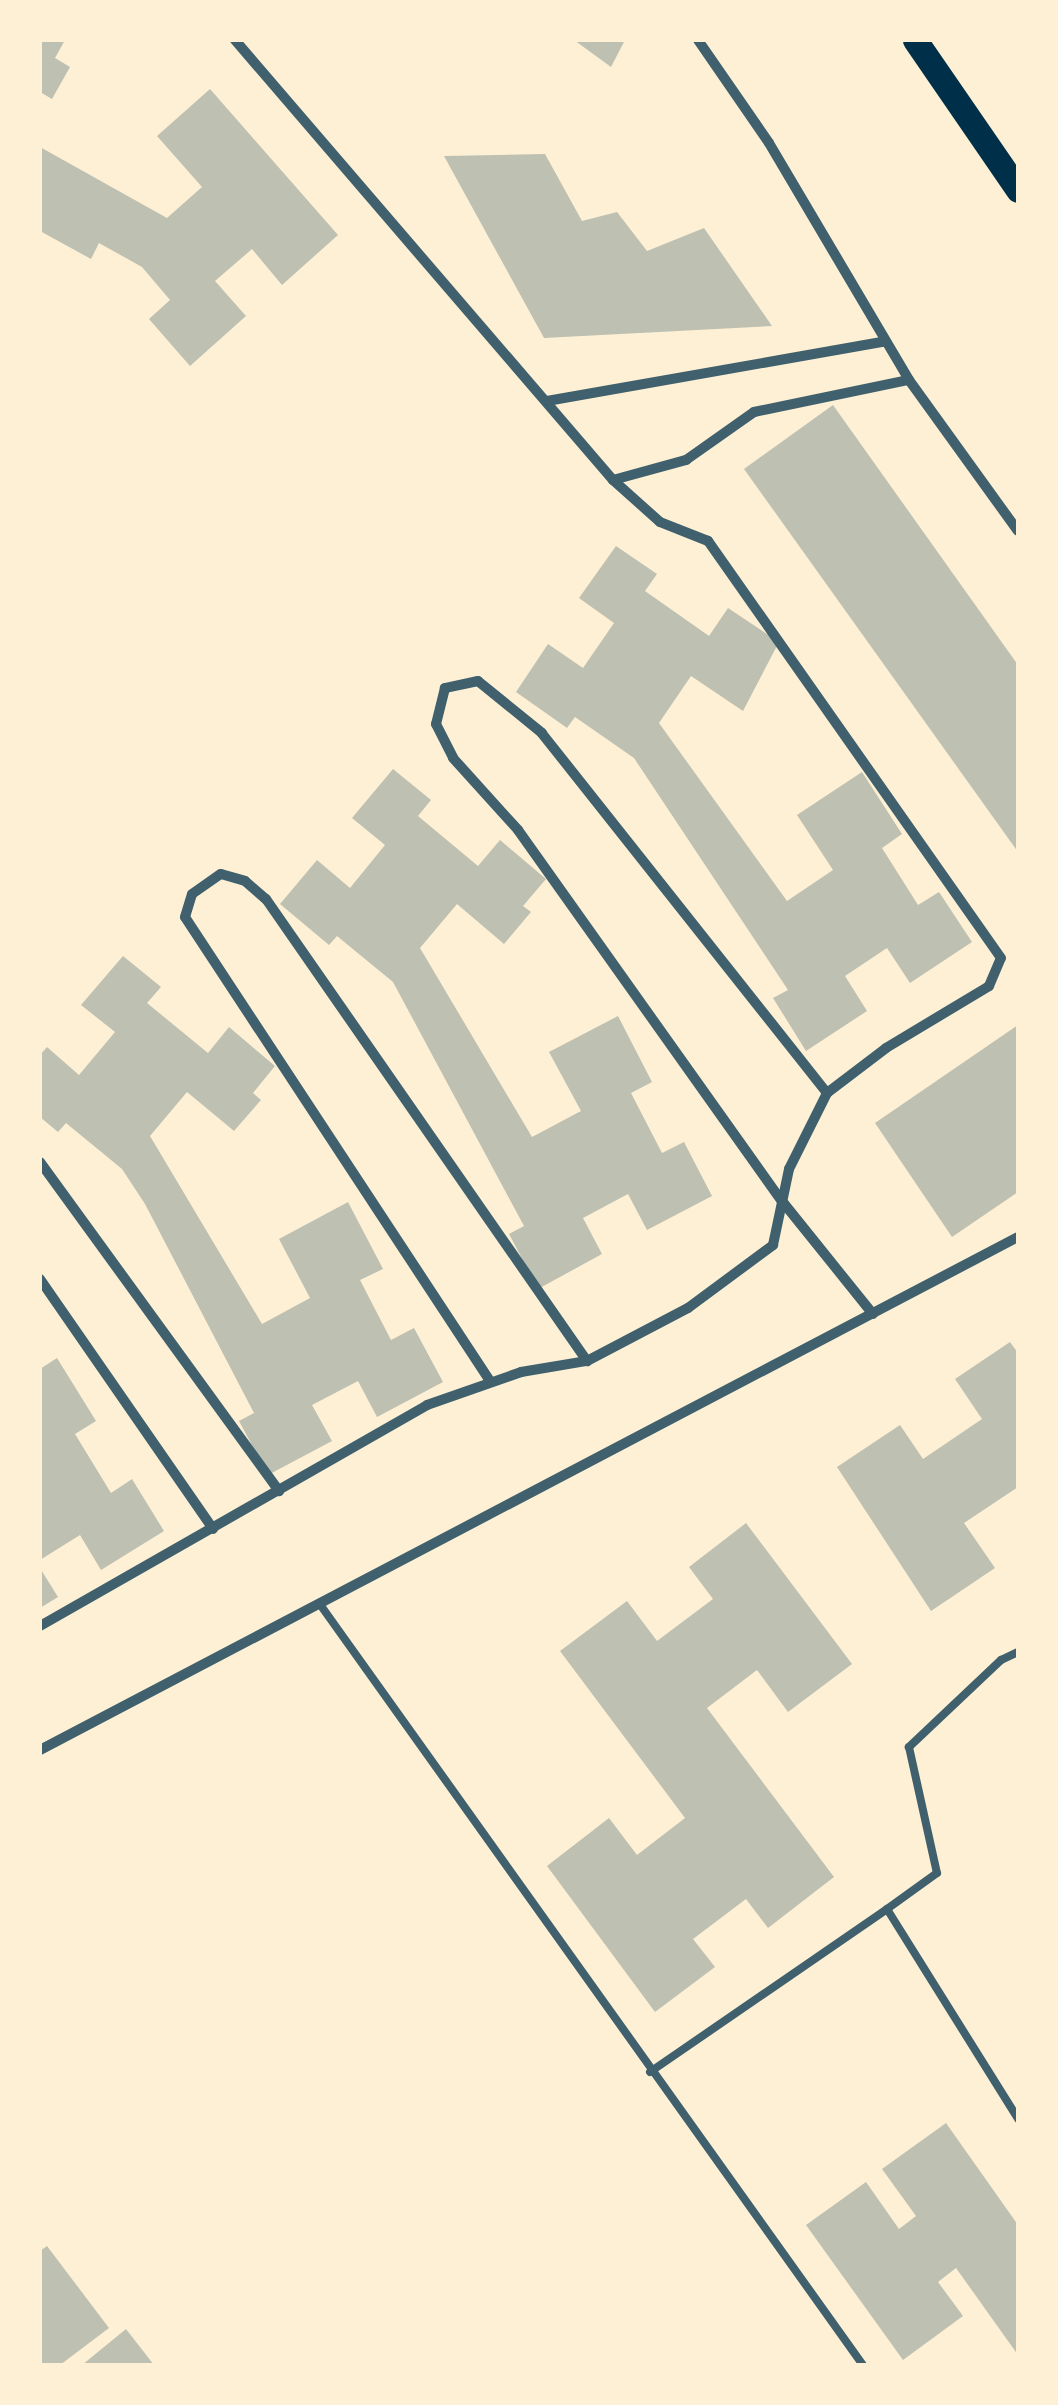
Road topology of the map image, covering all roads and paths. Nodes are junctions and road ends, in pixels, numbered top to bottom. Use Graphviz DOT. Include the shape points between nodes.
graph roads {
  1 [pos="235,40"];
  2 [pos="698,40"];
  3 [pos="915,40"];
  4 [pos="1018,190"];
  5 [pos="886,341"];
  6 [pos="909,380"];
  7 [pos="547,401"];
  8 [pos="613,480"];
  9 [pos="1018,532"];
  10 [pos="827,1094"];
  11 [pos="40,1162"];
  12 [pos="782,1200"];
  13 [pos="1018,1238"];
  14 [pos="40,1279"];
  15 [pos="873,1314"];
  16 [pos="587,1361"];
  17 [pos="490,1380"];
  18 [pos="278,1491"];
  19 [pos="214,1529"];
  20 [pos="318,1603"];
  21 [pos="40,1626"];
  22 [pos="1018,1652"];
  23 [pos="40,1750"];
  24 [pos="887,1909"];
  25 [pos="650,2072"];
  26 [pos="1016,2114"];
  27 [pos="863,2365"];
  1 -- 7 [label="street"];
  2 -- 5 [label="street" via="778,157"];
  3 -- 4 [label="main road"];
  5 -- 6 [label="street"];
  5 -- 7 [label="street"];
  6 -- 8 [label="street" via="754,412 686,460"];
  6 -- 9 [label="street"];
  7 -- 8 [label="street"];
  8 -- 10 [label="street" via="660,522 708,541 1000,958 989,986 886,1048"];
  10 -- 12 [label="street" via="800,1142"];
  10 -- 12 [label="street" via="542,734 478,681 445,688 436,724 453,758 518,830"];
  11 -- 18 [label="street"];
  12 -- 15 [label="street"];
  12 -- 16 [label="street" via="773,1245 688,1308"];
  13 -- 15 [label="street"];
  14 -- 19 [label="street"];
  15 -- 20 [label="street"];
  16 -- 17 [label="street"];
  16 -- 17 [label="street" via="266,899 245,881 221,874 192,894 185,917"];
  17 -- 18 [label="street" via="427,1405"];
  18 -- 19 [label="street"];
  19 -- 21 [label="street"];
  20 -- 23 [label="street"];
  20 -- 25 [label="lane"];
  22 -- 24 [label="lane" via="1001,1660 909,1747 937,1874"];
  24 -- 25 [label="lane"];
  24 -- 26 [label="lane"];
  25 -- 27 [label="lane"];
}
